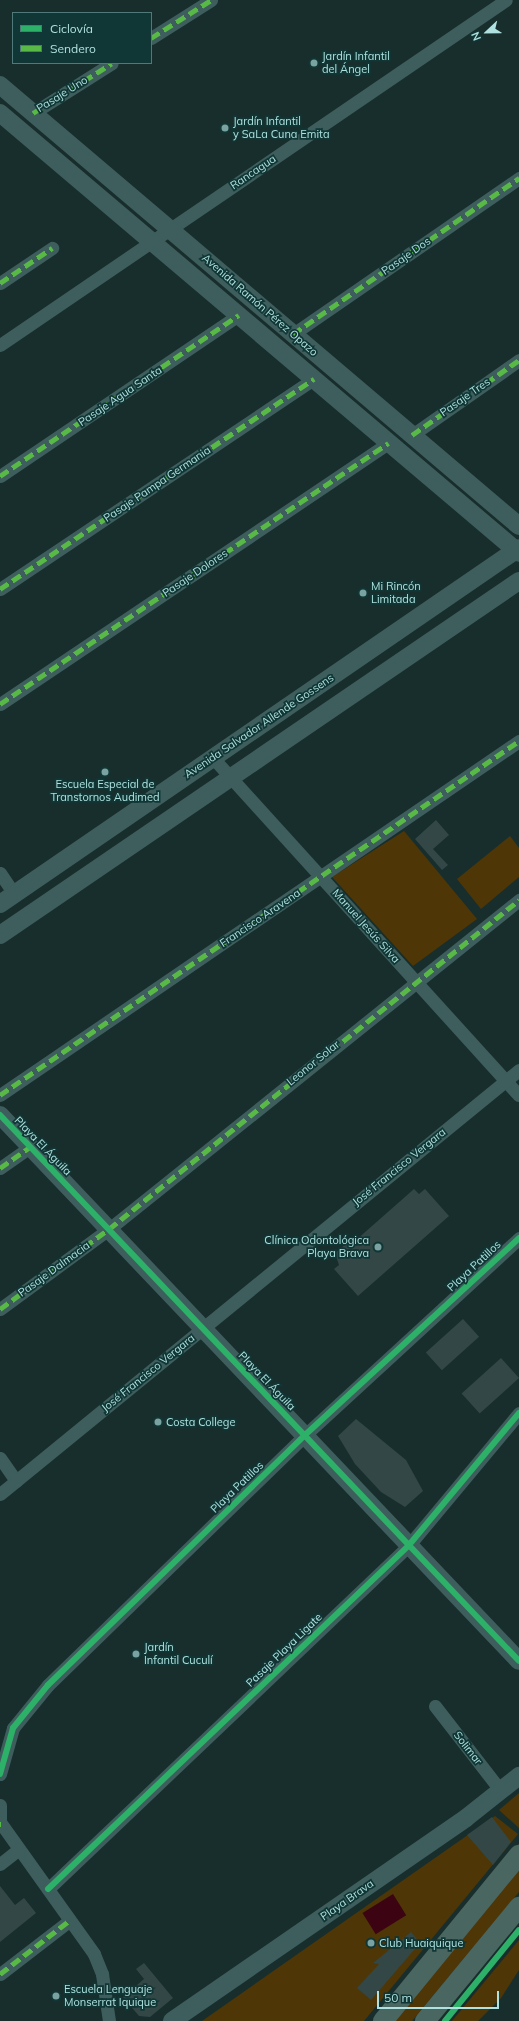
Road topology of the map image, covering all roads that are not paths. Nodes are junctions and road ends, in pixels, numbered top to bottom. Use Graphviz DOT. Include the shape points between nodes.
graph roads {
  1 [pos="211,0"];
  2 [pos="506,0"];
  3 [pos="152,37"];
  4 [pos="110,64"];
  5 [pos="0,85"];
  6 [pos="0,113"];
  7 [pos="33,113"];
  8 [pos="519,178"];
  9 [pos="170,228"];
  10 [pos="152,241"];
  11 [pos="52,248"];
  12 [pos="0,283"];
  13 [pos="239,316"];
  14 [pos="293,334"];
  15 [pos="0,345"];
  16 [pos="519,360"];
  17 [pos="314,379"];
  18 [pos="412,435"];
  19 [pos="389,443"];
  20 [pos="0,476"];
  21 [pos="519,526"];
  22 [pos="518,551"];
  23 [pos="519,581"];
  24 [pos="0,589"];
  25 [pos="0,704"];
  26 [pos="519,741"];
  27 [pos="213,758"];
  28 [pos="231,778"];
  29 [pos="0,873"];
  30 [pos="321,876"];
  31 [pos="7,899"];
  32 [pos="519,900"];
  33 [pos="0,935"];
  34 [pos="415,980"];
  35 [pos="519,1070"];
  36 [pos="507,1079"];
  37 [pos="0,1095"];
  38 [pos="519,1095"];
  39 [pos="0,1115"];
  40 [pos="30,1147"];
  41 [pos="0,1168"];
  42 [pos="109,1229"];
  43 [pos="519,1238"];
  44 [pos="0,1309"];
  45 [pos="202,1328"];
  46 [pos="519,1413"];
  47 [pos="305,1435"];
  48 [pos="0,1458"];
  49 [pos="16,1481"];
  50 [pos="0,1494"];
  51 [pos="409,1545"];
  52 [pos="519,1660"];
  53 [pos="435,1706"];
  54 [pos="0,1774"];
  55 [pos="519,1776"];
  56 [pos="501,1791"];
  57 [pos="0,1805"];
  58 [pos="0,1823"];
  59 [pos="20,1849"];
  60 [pos="519,1855"];
  61 [pos="0,1864"];
  62 [pos="48,1889"];
  63 [pos="519,1907"];
  64 [pos="70,1920"];
  65 [pos="0,1974"];
  66 [pos="109,2021"];
  67 [pos="172,2021"];
  68 [pos="383,2021"];
  69 [pos="425,2021"];
  1 -- 3 [label="street"];
  2 -- 9 [label="street, Rancagua"];
  4 -- 7 [label="street, Pasaje Uno"];
  5 -- 7 [label="main road, Avenida Ramón Pérez Opazo"];
  6 -- 10 [label="main road, Avenida Ramón Pérez Opazo"];
  7 -- 9 [label="main road, Avenida Ramón Pérez Opazo"];
  8 -- 14 [label="street, Pasaje Dos"];
  9 -- 10 [label="street, Rancagua"];
  9 -- 14 [label="main road, Avenida Ramón Pérez Opazo"];
  10 -- 13 [label="main road, Avenida Ramón Pérez Opazo"];
  10 -- 15 [label="street, Rancagua"];
  11 -- 12 [label="street"];
  13 -- 17 [label="main road, Avenida Ramón Pérez Opazo"];
  13 -- 20 [label="street, Pasaje Agua Santa"];
  14 -- 18 [label="main road, Avenida Ramón Pérez Opazo"];
  16 -- 18 [label="street, Pasaje Tres"];
  17 -- 19 [label="main road, Avenida Ramón Pérez Opazo"];
  17 -- 24 [label="street, Pasaje Pampa Germania"];
  18 -- 21 [label="main road, Avenida Ramón Pérez Opazo"];
  19 -- 22 [label="main road, Avenida Ramón Pérez Opazo"];
  19 -- 25 [label="street, Pasaje Dolores"];
  22 -- 27 [label="main road, Avenida Salvador Allende Gossens"];
  23 -- 28 [label="main road"];
  26 -- 30 [label="street, Francisco Aravena"];
  27 -- 28 [label="street, Manuel Jesús Silva"];
  27 -- 31 [label="main road, Avenida Salvador Allende Gossens"];
  28 -- 30 [label="street, Manuel Jesús Silva"];
  28 -- 33 [label="main road"];
  29 -- 31 [label="street"];
  30 -- 34 [label="street, Manuel Jesús Silva"];
  30 -- 37 [label="street, Francisco Aravena"];
  32 -- 34 [label="street, Leonor Solar"];
  34 -- 36 [label="street, Manuel Jesús Silva"];
  34 -- 42 [label="street, Leonor Solar"];
  35 -- 36 [label="street, José Francisco Vergara"];
  36 -- 38 [label="street, Manuel Jesús Silva"];
  36 -- 45 [label="street, José Francisco Vergara"];
  39 -- 40 [label="main road, Playa El Águila"];
  40 -- 41 [label="street"];
  40 -- 42 [label="main road, Playa El Águila"];
  42 -- 44 [label="street, Pasaje Dalmacia"];
  42 -- 45 [label="main road, Playa El Águila"];
  43 -- 47 [label="street, Playa Patillos"];
  45 -- 47 [label="main road, Playa El Águila"];
  45 -- 49 [label="street, José Francisco Vergara"];
  46 -- 51 [label="street, Pasaje Playa Ligate"];
  47 -- 51 [label="main road, Playa El Águila"];
  47 -- 54 [label="street, Playa Patillos" via="34,1700 13,1728"];
  48 -- 49 [label="street"];
  49 -- 50 [label="street, José Francisco Vergara"];
  51 -- 52 [label="main road, Playa El Águila"];
  51 -- 62 [label="street, Pasaje Playa Ligate"];
  53 -- 56 [label="street, Solimar"];
  55 -- 56 [label="main road, Playa Brava"];
  56 -- 67 [label="main road, Playa Brava"];
  57 -- 58 [label="street"];
  58 -- 59 [label="street"];
  59 -- 61 [label="street"];
  59 -- 62 [label="street"];
  60 -- 68 [label="main road"];
  62 -- 64 [label="street"];
  63 -- 69 [label="main road"];
  64 -- 65 [label="street"];
  64 -- 66 [label="street" via="98,1964"];
}
